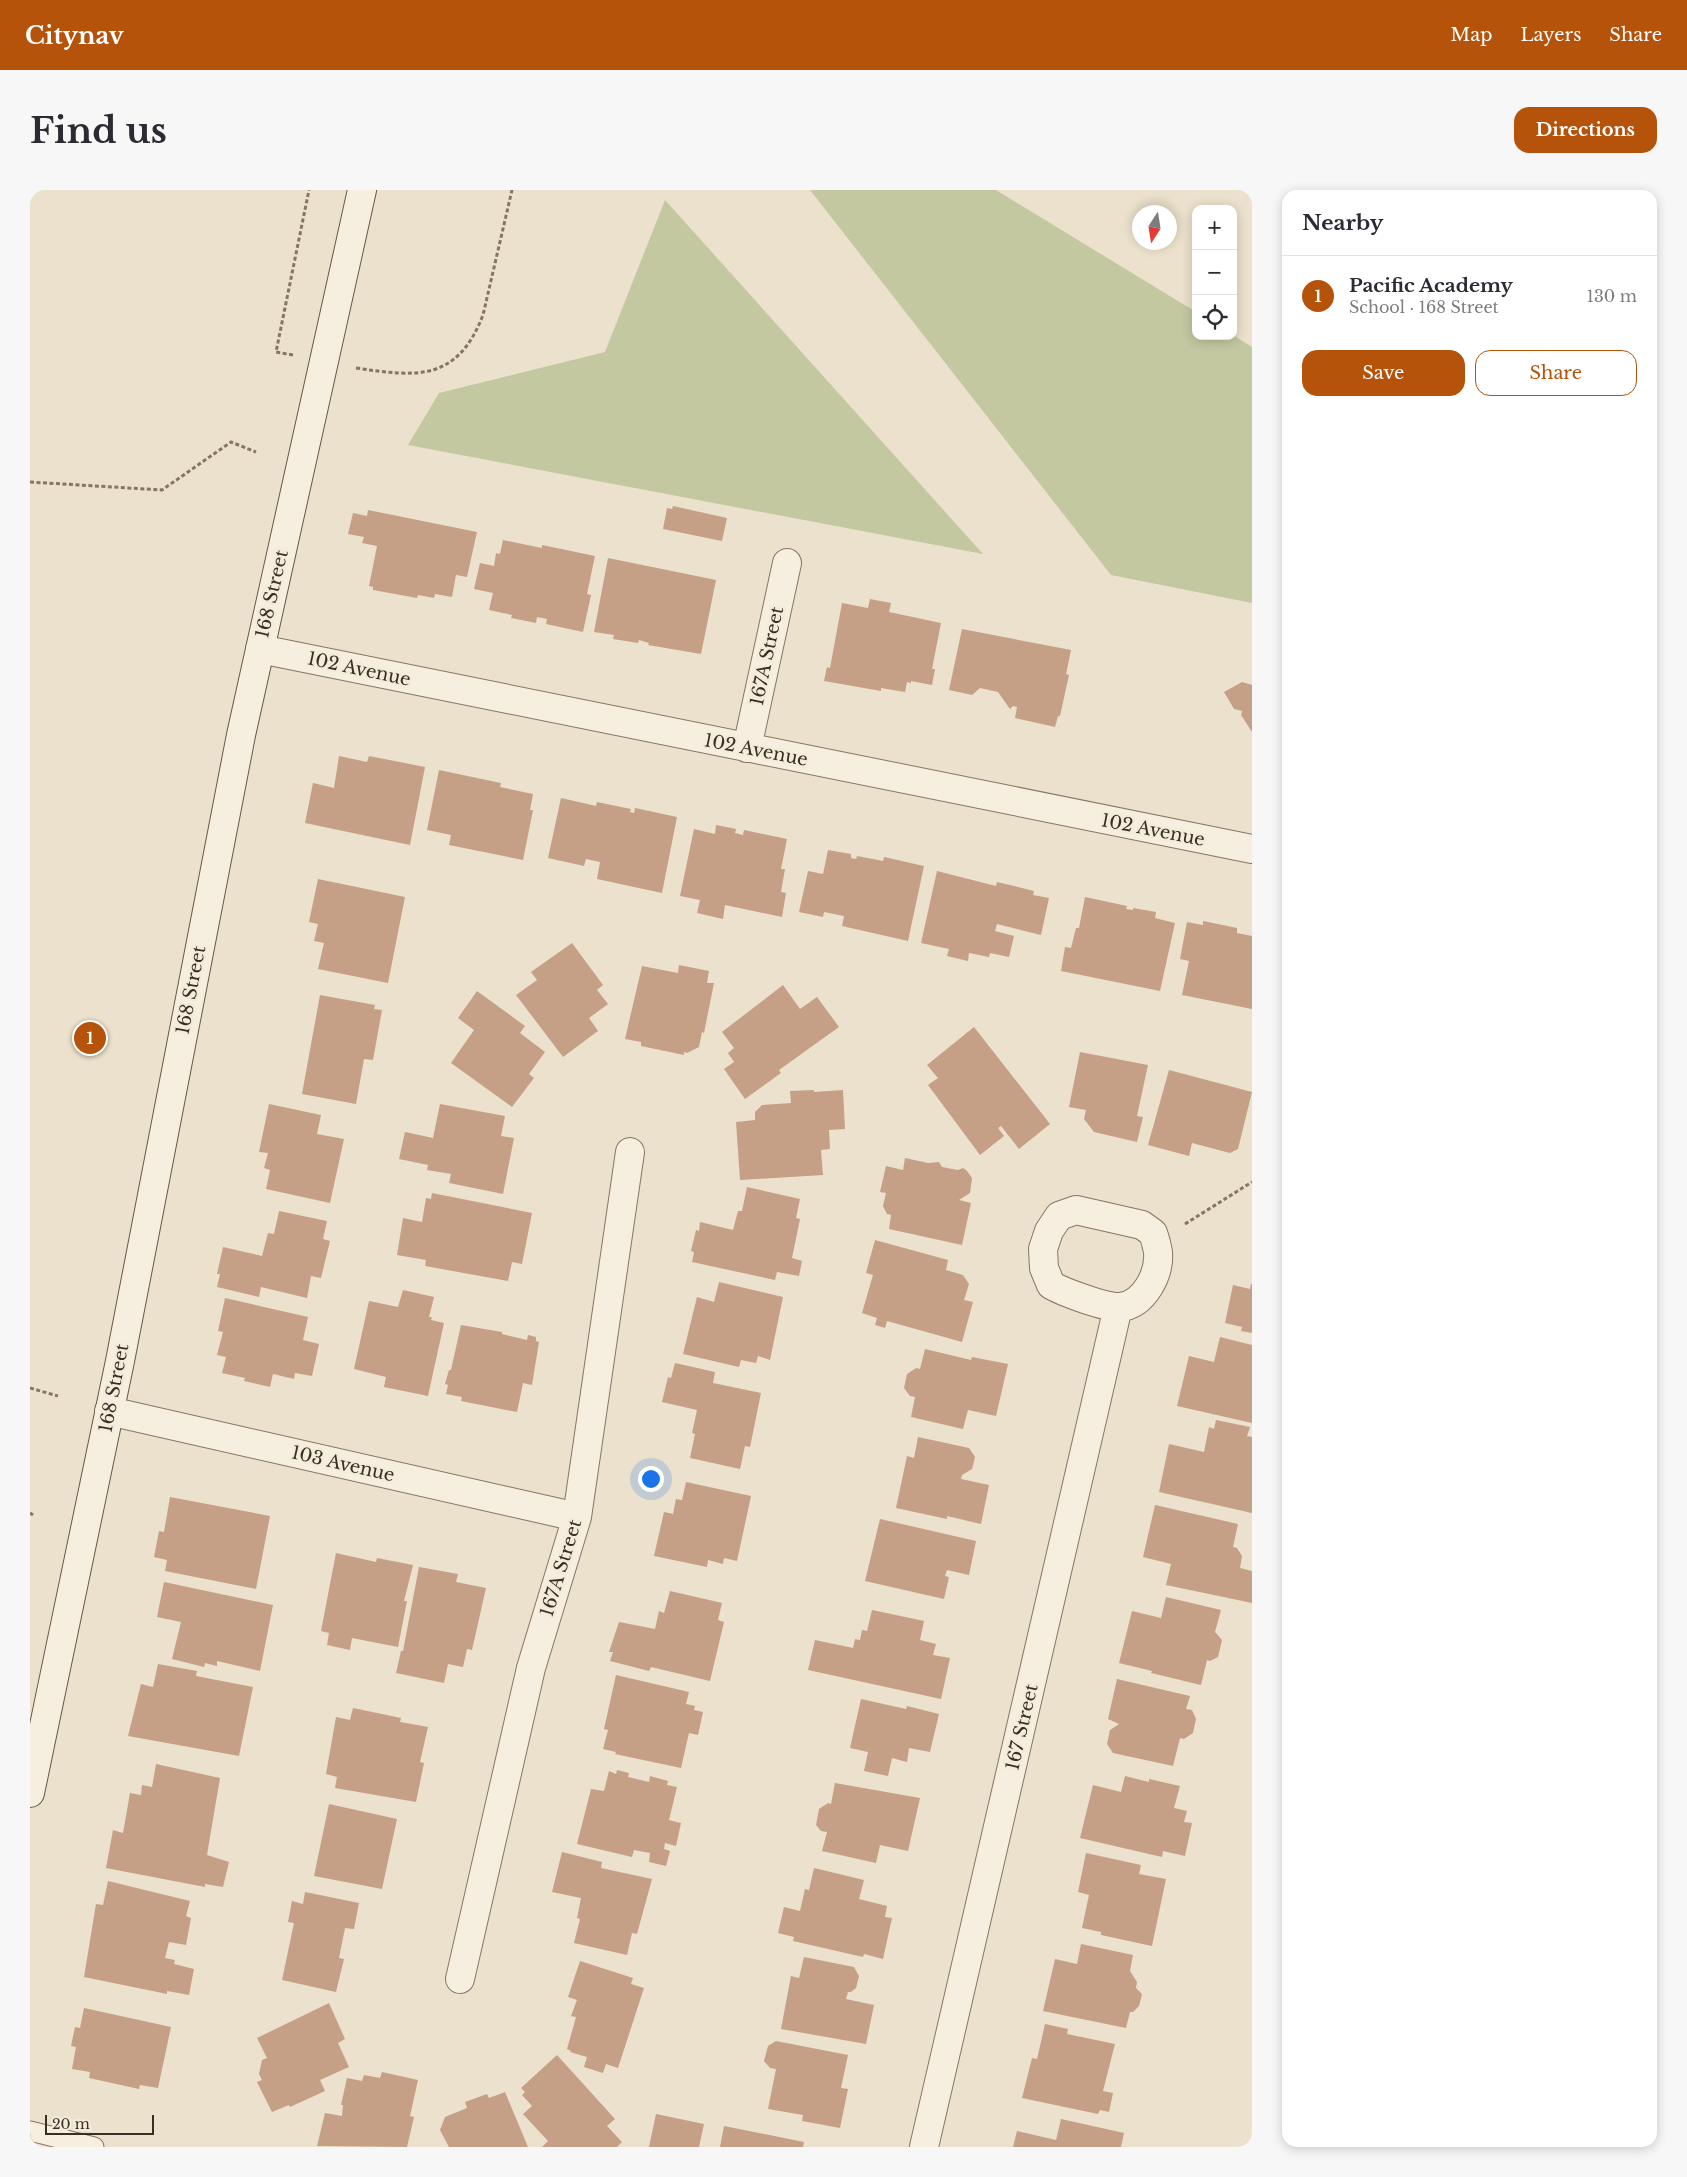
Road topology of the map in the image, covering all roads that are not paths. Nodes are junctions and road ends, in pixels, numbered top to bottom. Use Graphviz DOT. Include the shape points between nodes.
graph roads {
  1 [pos="362,190"];
  2 [pos="787,563"];
  3 [pos="260,649"];
  4 [pos="746,748"];
  5 [pos="1252,849"];
  6 [pos="630,1152"];
  7 [pos="1118,1307"];
  8 [pos="110,1412"];
  9 [pos="578,1517"];
  10 [pos="30,1793"];
  11 [pos="460,1979"];
  12 [pos="30,2131"];
  13 [pos="52,2142"];
  14 [pos="94,2147"];
  15 [pos="924,2147"];
  1 -- 3 [label="street, 168 Street"];
  2 -- 4 [label="street, 167A Street"];
  3 -- 4 [label="street, 102 Avenue"];
  3 -- 8 [label="street, 168 Street"];
  4 -- 5 [label="street, 102 Avenue"];
  6 -- 9 [label="street, 167A Street"];
  7 -- 7 [label="street" via="1133,1304 1147,1290 1156,1272 1158,1253 1154,1233 1142,1225 1076,1210 1059,1216 1048,1231 1043,1249 1044,1268 1050,1285 1065,1293"];
  7 -- 15 [label="street, 167 Street"];
  8 -- 9 [label="street, 103 Avenue"];
  8 -- 10 [label="street, 168 Street"];
  9 -- 11 [label="street, 167A Street" via="531,1668"];
  12 -- 13 [label="lane"];
  13 -- 14 [label="lane"];
}
